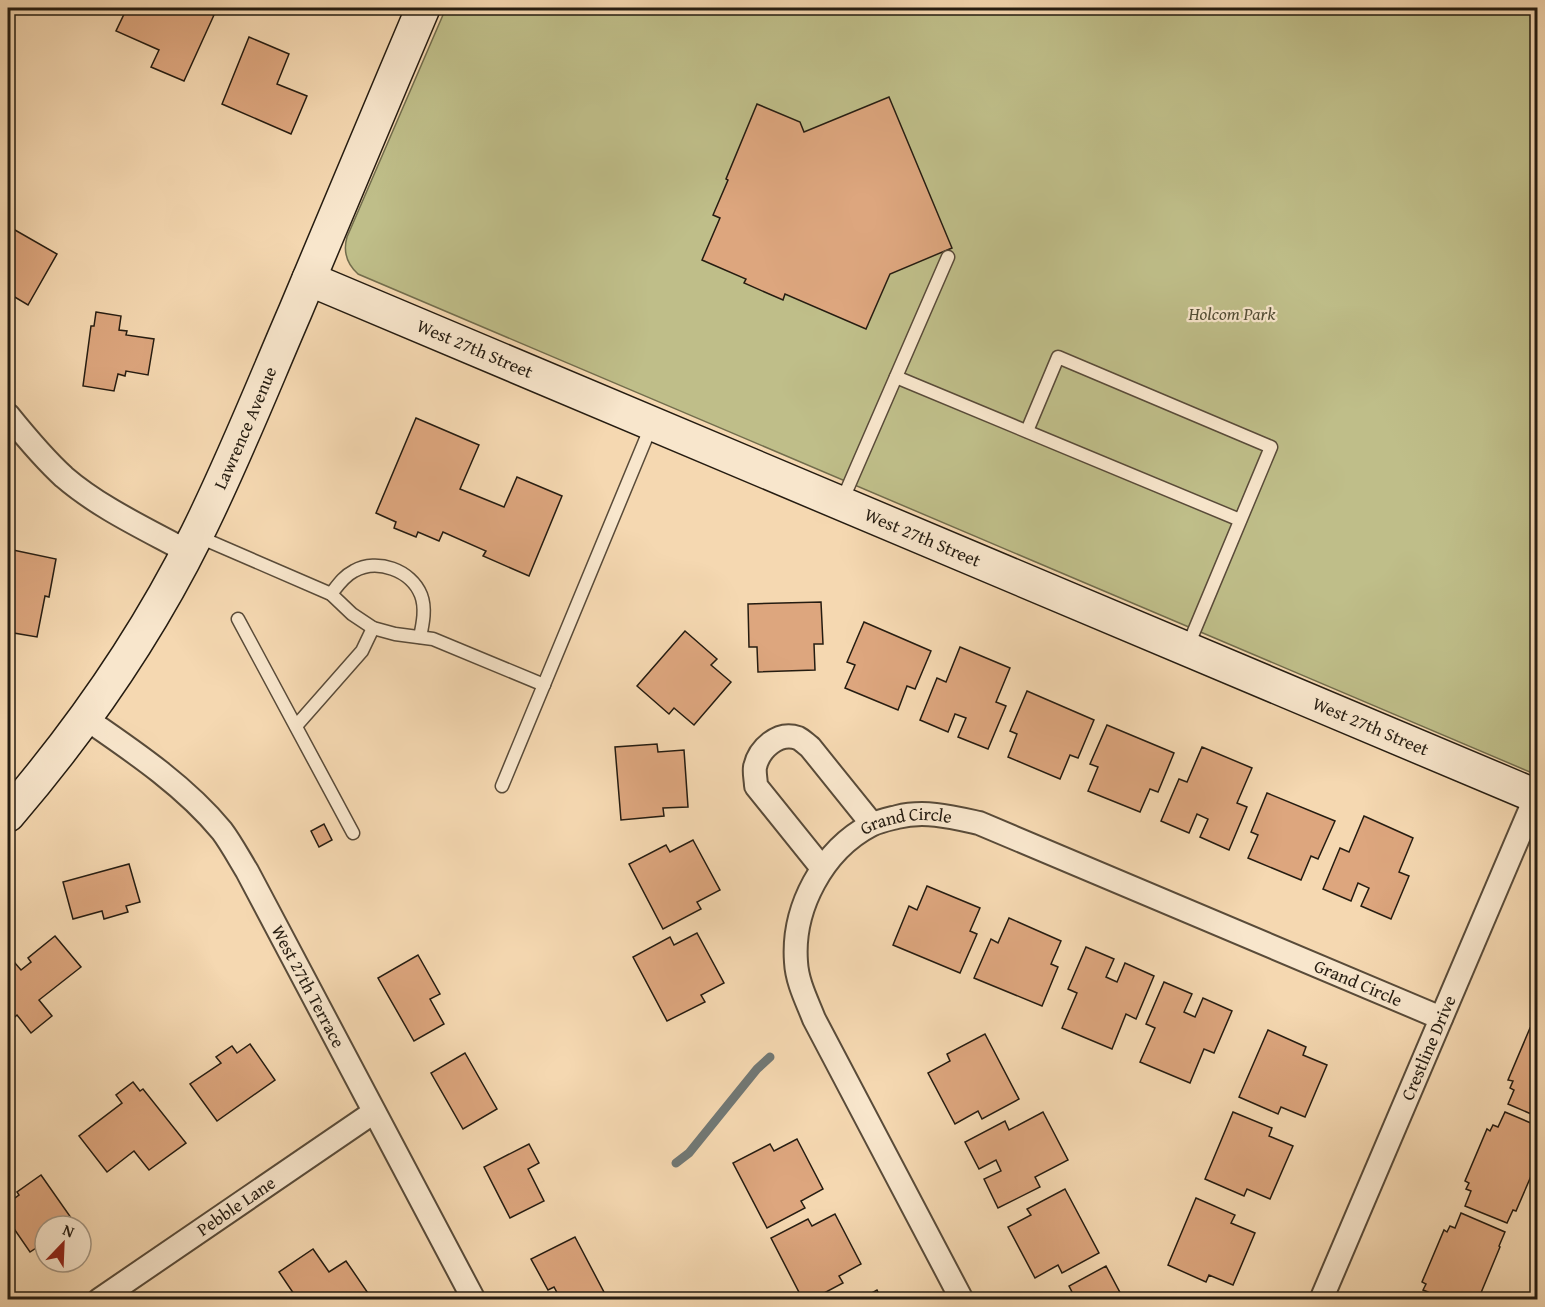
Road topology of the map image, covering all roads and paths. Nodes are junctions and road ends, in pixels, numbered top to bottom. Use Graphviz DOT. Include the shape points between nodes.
graph roads {
  1 [pos="423,8"];
  2 [pos="948,257"];
  3 [pos="309,279"];
  4 [pos="896,377"];
  5 [pos="8,415"];
  6 [pos="652,424"];
  7 [pos="1027,431"];
  8 [pos="841,503"];
  9 [pos="1240,520"];
  10 [pos="192,544"];
  11 [pos="331,594"];
  12 [pos="238,619"];
  13 [pos="373,628"];
  14 [pos="420,637"];
  15 [pos="1186,649"];
  16 [pos="544,685"];
  17 [pos="85,718"];
  18 [pos="296,726"];
  19 [pos="502,786"];
  20 [pos="1537,797"];
  21 [pos="8,815"];
  22 [pos="872,824"];
  23 [pos="353,833"];
  24 [pos="822,868"];
  25 [pos="1441,1018"];
  26 [pos="374,1112"];
  27 [pos="99,1299"];
  28 [pos="474,1299"];
  29 [pos="962,1299"];
  30 [pos="1321,1299"];
  1 -- 3 [label="street, Lawrence Avenue"];
  2 -- 4 [label="lane"];
  3 -- 6 [label="street, West 27th Street"];
  3 -- 10 [label="street, Lawrence Avenue"];
  4 -- 7 [label="lane"];
  4 -- 8 [label="lane"];
  5 -- 10 [label="street" via="65,477 101,503"];
  6 -- 8 [label="street, West 27th Street"];
  6 -- 16 [label="lane"];
  7 -- 9 [label="lane"];
  7 -- 9 [label="lane" via="1058,357 1271,447"];
  8 -- 15 [label="street, West 27th Street"];
  9 -- 15 [label="lane"];
  10 -- 11 [label="lane"];
  10 -- 17 [label="street, Lawrence Avenue" via="155,611"];
  11 -- 13 [label="lane"];
  11 -- 14 [label="lane" via="351,572 361,568 387,567 399,572 412,581 421,595 424,609"];
  12 -- 18 [label="lane"];
  13 -- 14 [label="lane"];
  13 -- 18 [label="lane" via="362,651"];
  14 -- 16 [label="lane"];
  15 -- 20 [label="street, West 27th Street"];
  16 -- 19 [label="lane"];
  17 -- 21 [label="street, Lawrence Avenue"];
  17 -- 26 [label="street, West 27th Terrace" via="188,796 222,832 247,871"];
  18 -- 23 [label="lane"];
  20 -- 25 [label="street, Crestline Drive"];
  22 -- 24 [label="street, Grand Circle" via="845,843"];
  22 -- 24 [label="street" via="810,747 798,738 782,737 768,744 759,754 754,770 756,786"];
  22 -- 25 [label="street, Grand Circle" via="900,816 938,814 979,823"];
  24 -- 29 [label="street, Grand Circle" via="805,900 798,931 796,963 802,989 814,1019"];
  25 -- 30 [label="street, Crestline Drive"];
  26 -- 27 [label="street, Pebble Lane"];
  26 -- 28 [label="street, West 27th Terrace"];
}
